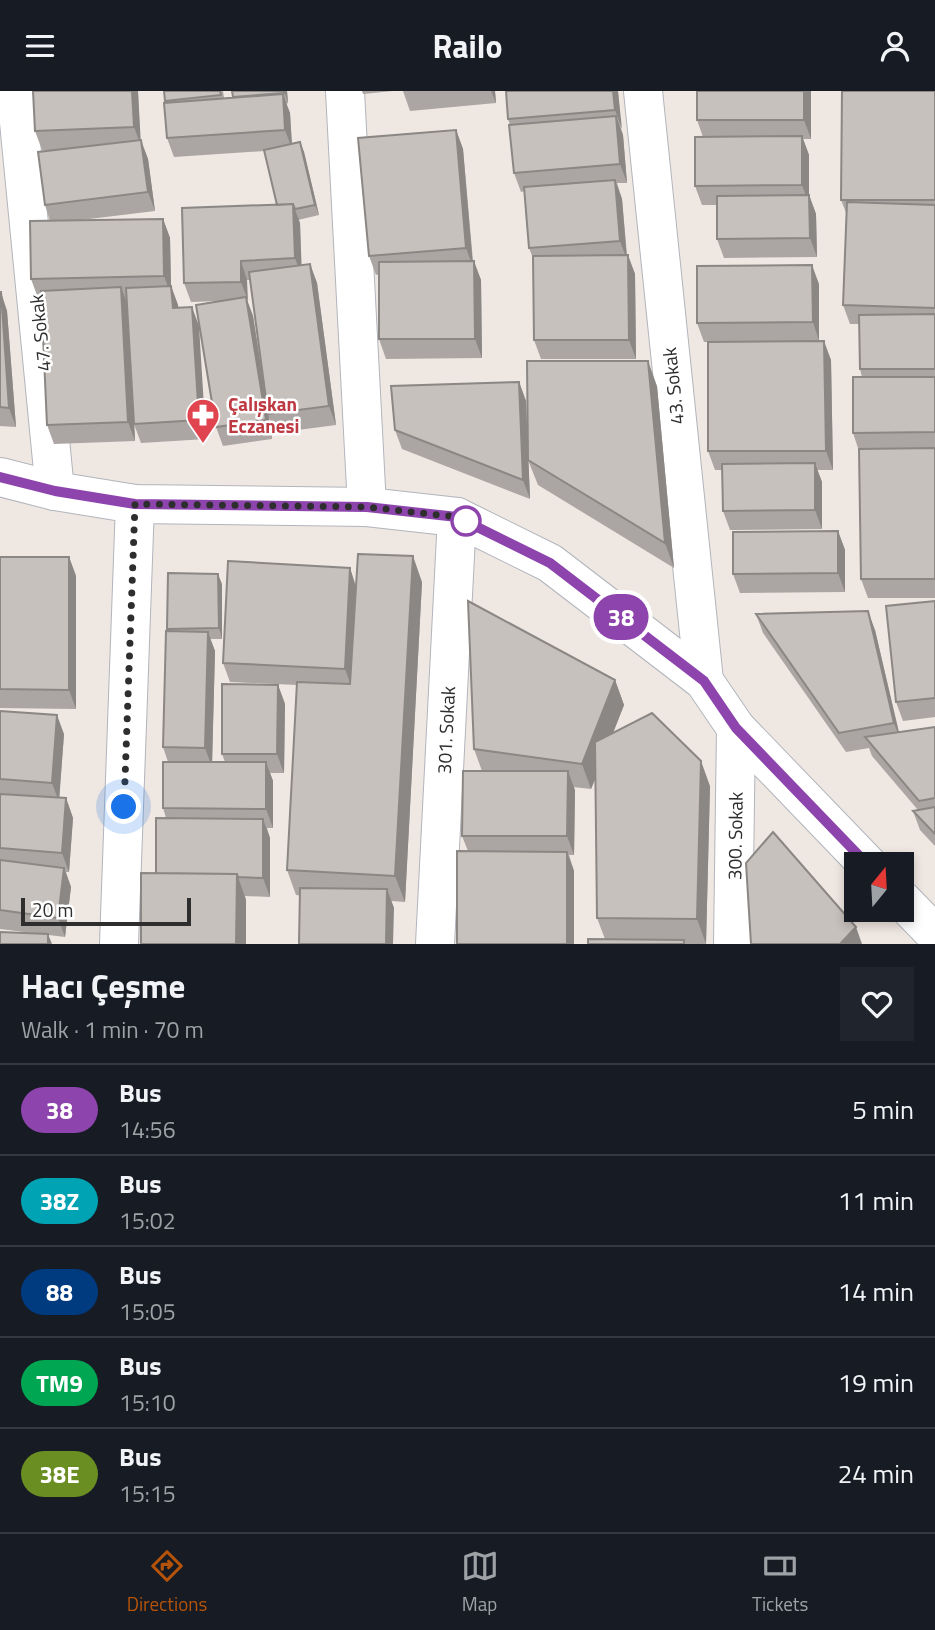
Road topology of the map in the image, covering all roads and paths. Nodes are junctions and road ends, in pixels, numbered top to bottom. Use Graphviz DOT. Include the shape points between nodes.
graph roads {
  1 [pos="16,91"];
  2 [pos="345,91"];
  3 [pos="643,91"];
  4 [pos="0,477"];
  5 [pos="55,491"];
  6 [pos="135,504"];
  7 [pos="367,507"];
  8 [pos="457,517"];
  9 [pos="704,681"];
  10 [pos="736,728"];
  11 [pos="855,852"];
  12 [pos="914,912"];
  13 [pos="935,933"];
  14 [pos="119,944"];
  15 [pos="435,944"];
  16 [pos="733,944"];
  1 -- 5 [label="street, 47. Sokak"];
  2 -- 7 [label="street"];
  3 -- 9 [label="street, 43. Sokak"];
  4 -- 5 [label="street"];
  5 -- 6 [label="street"];
  6 -- 7 [label="street"];
  6 -- 14 [label="street"];
  7 -- 8 [label="street"];
  8 -- 9 [label="street" via="550,563"];
  8 -- 15 [label="street, 301. Sokak"];
  9 -- 10 [label="street"];
  10 -- 11 [label="street"];
  10 -- 16 [label="street, 300. Sokak"];
  12 -- 13 [label="street"];
}
